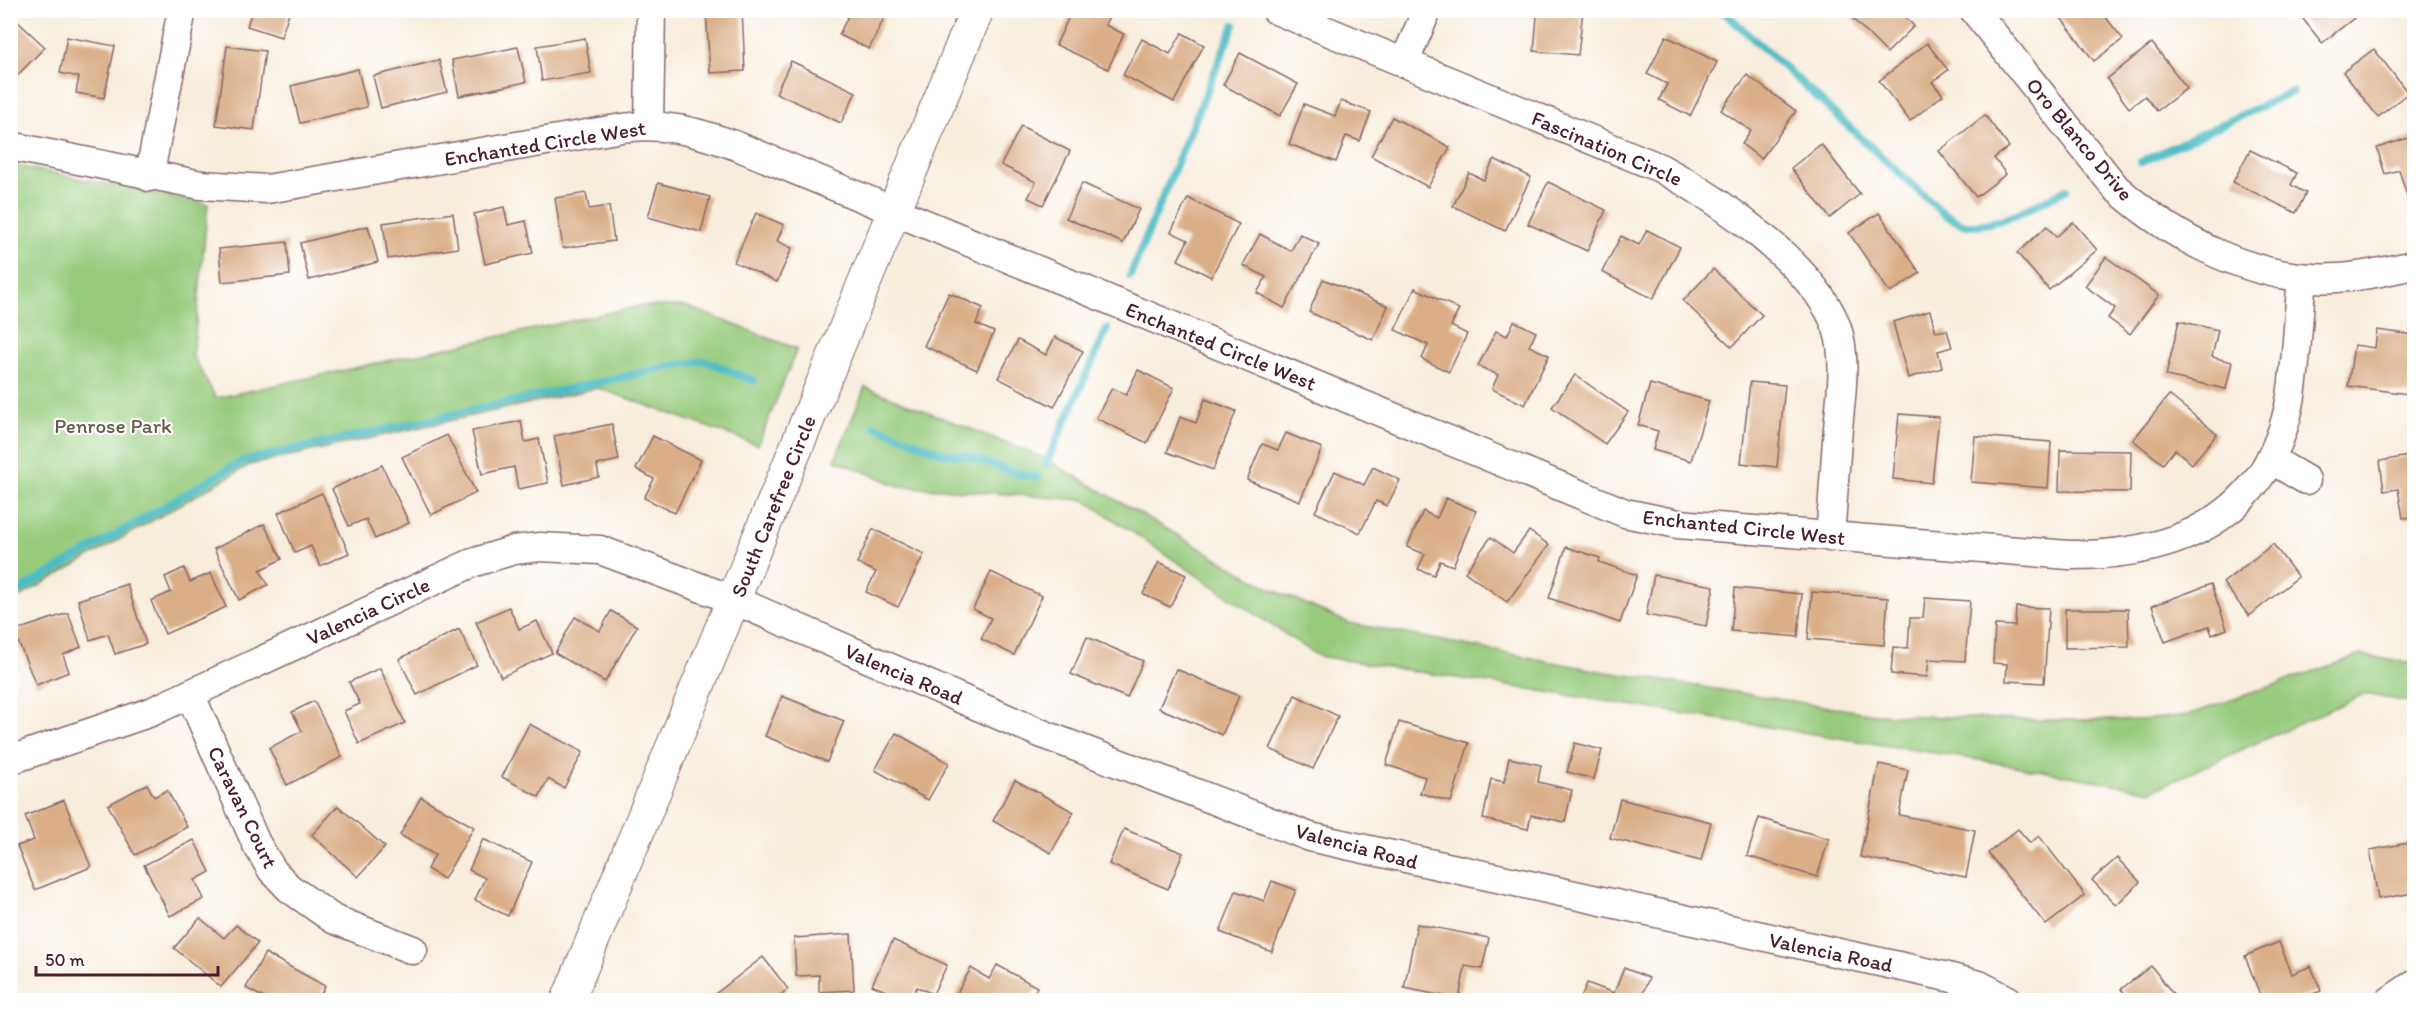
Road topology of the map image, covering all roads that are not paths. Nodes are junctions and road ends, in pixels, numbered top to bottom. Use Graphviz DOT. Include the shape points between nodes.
graph roads {
  1 [pos="182,10"];
  2 [pos="651,10"];
  3 [pos="977,10"];
  4 [pos="1276,10"];
  5 [pos="1427,10"];
  6 [pos="1974,10"];
  7 [pos="1404,63"];
  8 [pos="649,124"];
  9 [pos="10,146"];
  10 [pos="149,177"];
  11 [pos="895,212"];
  12 [pos="2415,265"];
  13 [pos="2302,278"];
  14 [pos="2270,459"];
  15 [pos="2306,480"];
  16 [pos="1830,537"];
  17 [pos="734,600"];
  18 [pos="189,694"];
  19 [pos="10,760"];
  20 [pos="412,950"];
  21 [pos="2415,984"];
  22 [pos="568,1000"];
  23 [pos="2008,1000"];
  24 [pos="2391,1000"];
  1 -- 10 [label="street"];
  2 -- 8 [label="street"];
  3 -- 11 [label="main road, South Carefree Circle"];
  4 -- 7 [label="street, Fascination Circle"];
  5 -- 7 [label="street"];
  6 -- 13 [label="street, Oro Blanco Drive" via="2101,170 2142,210 2231,260"];
  7 -- 16 [label="street, Fascination Circle" via="1689,183 1803,274 1824,301 1837,328 1841,358"];
  8 -- 10 [label="street, Enchanted Circle West" via="267,189 237,190"];
  8 -- 11 [label="street, Enchanted Circle West" via="726,142"];
  9 -- 10 [label="street, Enchanted Circle West"];
  11 -- 16 [label="street, Enchanted Circle West" via="1625,513 1678,524"];
  11 -- 17 [label="main road, South Carefree Circle"];
  12 -- 13 [label="street, Oro Blanco Drive" via="2338,278"];
  13 -- 14 [label="street, Enchanted Circle West" via="2291,396"];
  14 -- 15 [label="street"];
  14 -- 16 [label="street, Enchanted Circle West" via="2254,483 2212,524 2148,549 2112,555 2069,555"];
  17 -- 18 [label="street, Valencia Circle" via="600,550 514,550 472,563"];
  17 -- 22 [label="main road, South Carefree Circle"];
  17 -- 23 [label="street, Valencia Road" via="1040,733 1310,837 1948,977 1979,985"];
  18 -- 19 [label="street, Valencia Circle" via="140,716"];
  18 -- 20 [label="street, Caravan Court" via="272,870 289,888 333,919"];
  21 -- 24 [label="street"];
}
